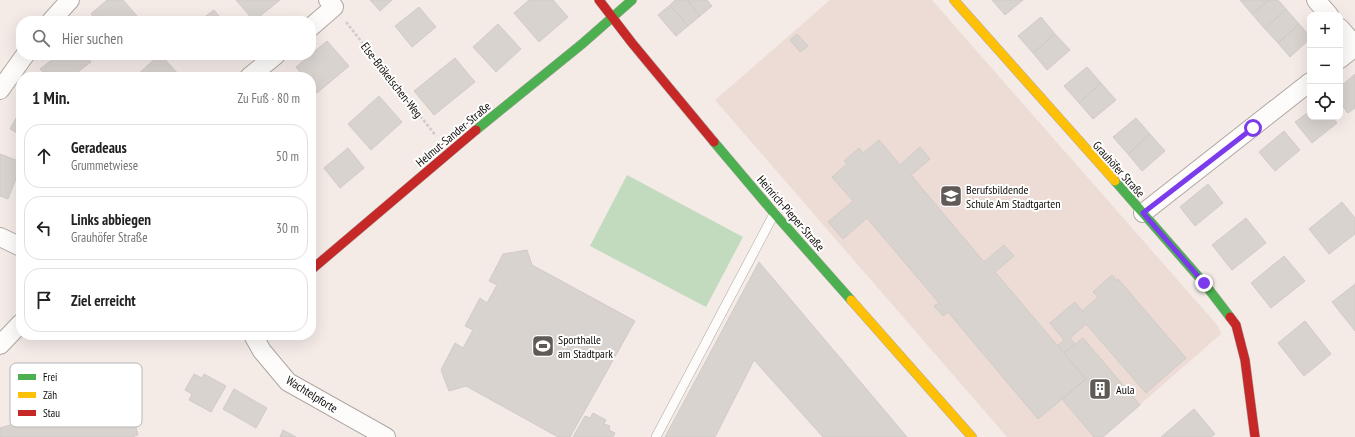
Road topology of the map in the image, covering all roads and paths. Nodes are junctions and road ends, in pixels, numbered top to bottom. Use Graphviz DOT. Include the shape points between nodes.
graph roads {
  1 [pos="70,0"];
  2 [pos="599,0"];
  3 [pos="632,0"];
  4 [pos="954,0"];
  5 [pos="1316,0"];
  6 [pos="331,4"];
  7 [pos="1326,12"];
  8 [pos="56,16"];
  9 [pos="612,18"];
  10 [pos="316,21"];
  11 [pos="1343,32"];
  12 [pos="1355,46"];
  13 [pos="1343,56"];
  14 [pos="21,60"];
  15 [pos="270,60"];
  16 [pos="255,72"];
  17 [pos="1307,84"];
  18 [pos="0,90"];
  19 [pos="449,152"];
  20 [pos="774,213"];
  21 [pos="1143,213"];
  22 [pos="0,237"];
  23 [pos="16,245"];
  24 [pos="316,266"];
  25 [pos="16,328"];
  26 [pos="256,340"];
  27 [pos="0,345"];
  28 [pos="386,437"];
  29 [pos="656,437"];
  30 [pos="972,437"];
  31 [pos="1255,437"];
  1 -- 8 [label="street"];
  2 -- 9 [label="street, Heinrich-Pieper-Straße"];
  3 -- 9 [label="street, Helmut-Sander-Straße"];
  4 -- 21 [label="street, Grauhöfer Straße"];
  5 -- 7 [label="street"];
  6 -- 10 [label="street"];
  6 -- 19 [label="path, Else-Brökelschen-Weg"];
  9 -- 19 [label="street, Helmut-Sander-Straße"];
  9 -- 20 [label="street, Heinrich-Pieper-Straße"];
  11 -- 12 [label="street"];
  12 -- 13 [label="street"];
  14 -- 18 [label="street"];
  15 -- 16 [label="street"];
  17 -- 21 [label="street"];
  19 -- 24 [label="street, Helmut-Sander-Straße"];
  20 -- 29 [label="lane"];
  20 -- 30 [label="street, Heinrich-Pieper-Straße"];
  21 -- 31 [label="street, Grauhöfer Straße" via="1204,283 1236,325 1245,360"];
  22 -- 23 [label="street"];
  25 -- 27 [label="street"];
  26 -- 28 [label="street, Wachtelpforte" via="262,351 288,382"];
}
